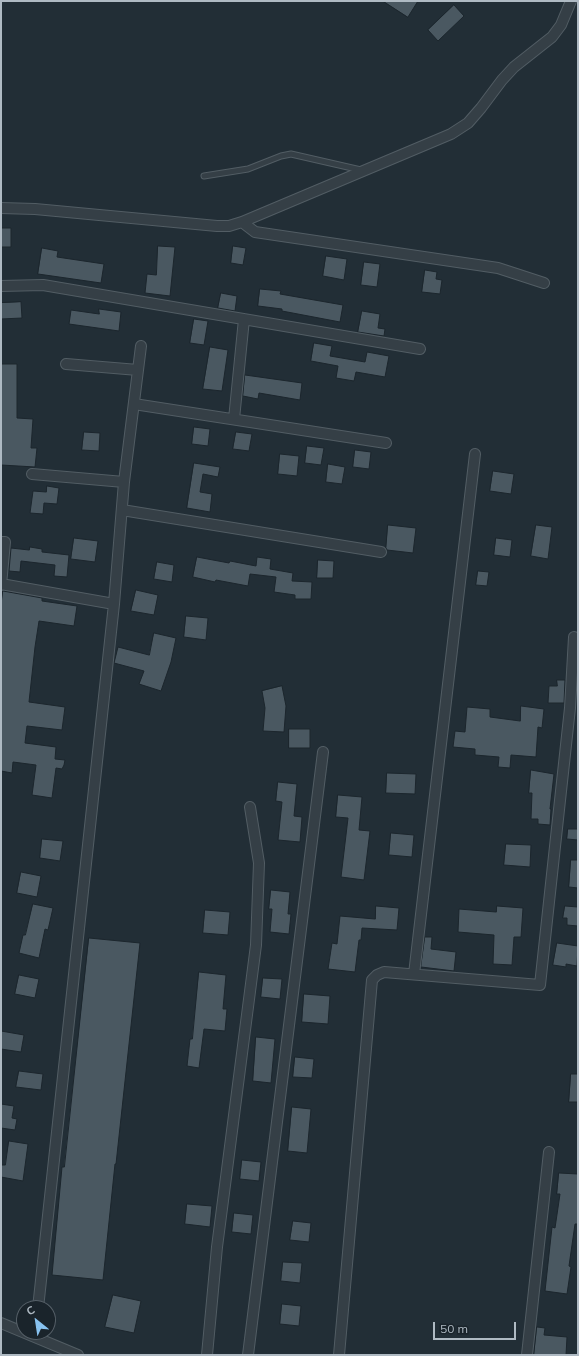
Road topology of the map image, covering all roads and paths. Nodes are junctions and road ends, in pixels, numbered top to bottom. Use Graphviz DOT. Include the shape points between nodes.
graph roads {
  1 [pos="571,1"];
  2 [pos="364,171"];
  3 [pos="204,176"];
  4 [pos="1,208"];
  5 [pos="242,222"];
  6 [pos="544,283"];
  7 [pos="1,286"];
  8 [pos="244,319"];
  9 [pos="141,346"];
  10 [pos="420,349"];
  11 [pos="66,364"];
  12 [pos="138,370"];
  13 [pos="134,404"];
  14 [pos="234,419"];
  15 [pos="386,443"];
  16 [pos="475,454"];
  17 [pos="32,474"];
  18 [pos="124,482"];
  19 [pos="122,510"];
  20 [pos="1,542"];
  21 [pos="381,552"];
  22 [pos="1,584"];
  23 [pos="114,604"];
  24 [pos="574,637"];
  25 [pos="323,752"];
  26 [pos="250,807"];
  27 [pos="414,974"];
  28 [pos="550,1152"];
  29 [pos="39,1300"];
  30 [pos="1,1323"];
  31 [pos="16,1328"];
  32 [pos="47,1340"];
  33 [pos="78,1355"];
  34 [pos="207,1355"];
  35 [pos="248,1355"];
  36 [pos="339,1355"];
  37 [pos="527,1355"];
  1 -- 2 [label="street" via="561,25 552,37 514,67 468,123 451,134"];
  2 -- 3 [label="lane" via="291,154 248,169"];
  2 -- 5 [label="street"];
  4 -- 5 [label="street" via="217,226"];
  5 -- 6 [label="street" via="255,232 498,268"];
  7 -- 8 [label="street" via="43,285"];
  8 -- 10 [label="street"];
  8 -- 14 [label="street"];
  9 -- 12 [label="street"];
  11 -- 12 [label="street"];
  12 -- 13 [label="street"];
  13 -- 14 [label="street"];
  13 -- 18 [label="street"];
  14 -- 15 [label="street"];
  16 -- 27 [label="street"];
  17 -- 18 [label="street"];
  18 -- 19 [label="street"];
  19 -- 21 [label="street"];
  19 -- 23 [label="street"];
  20 -- 22 [label="street" via="5,542"];
  22 -- 23 [label="street"];
  23 -- 29 [label="street"];
  24 -- 27 [label="street" via="570,708 540,984"];
  25 -- 35 [label="street"];
  26 -- 34 [label="street" via="259,863 256,945 217,1246"];
  27 -- 36 [label="street" via="384,972 372,980"];
  28 -- 37 [label="street"];
  30 -- 31 [label="street"];
  32 -- 33 [label="street"];
}
